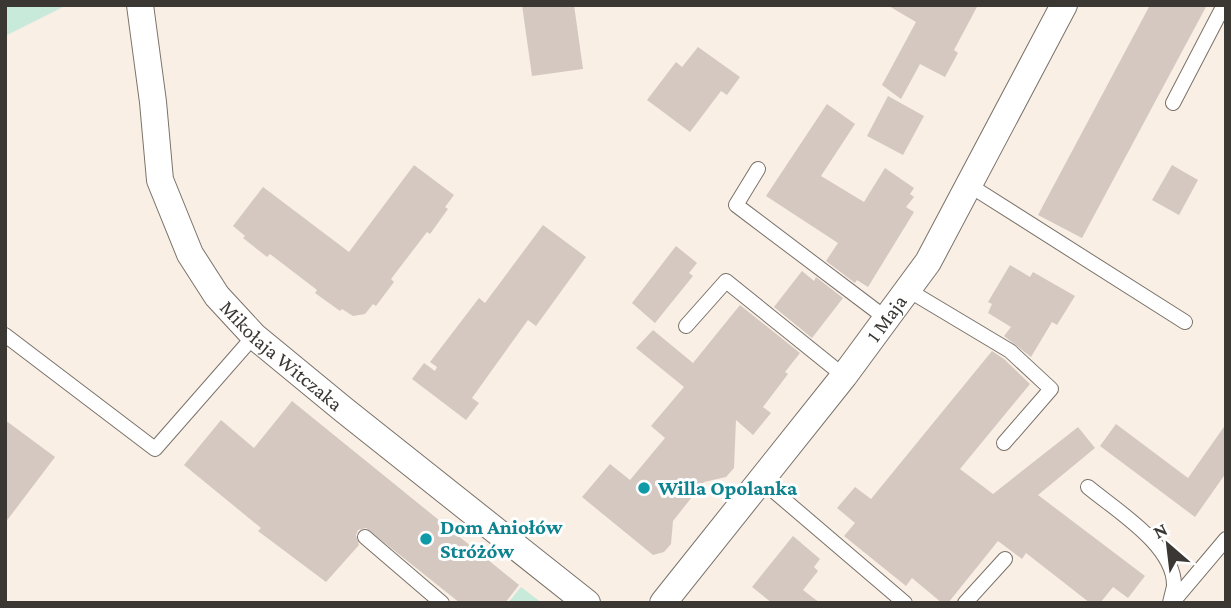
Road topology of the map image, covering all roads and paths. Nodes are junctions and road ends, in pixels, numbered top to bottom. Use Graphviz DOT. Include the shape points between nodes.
graph roads {
  1 [pos="140,5"];
  2 [pos="1064,5"];
  3 [pos="1224,5"];
  4 [pos="1173,103"];
  5 [pos="758,169"];
  6 [pos="969,185"];
  7 [pos="908,290"];
  8 [pos="887,319"];
  9 [pos="1185,322"];
  10 [pos="686,326"];
  11 [pos="5,335"];
  12 [pos="254,336"];
  13 [pos="845,376"];
  14 [pos="1004,443"];
  15 [pos="761,480"];
  16 [pos="1088,487"];
  17 [pos="365,537"];
  18 [pos="1226,539"];
  19 [pos="1005,559"];
  20 [pos="442,603"];
  21 [pos="587,603"];
  22 [pos="663,603"];
  23 [pos="905,603"];
  24 [pos="965,603"];
  25 [pos="1171,603"];
  1 -- 12 [label="street, Mikołaja Witczaka" via="160,180 190,254 217,296"];
  2 -- 6 [label="street, 1 Maja"];
  3 -- 4 [label="lane"];
  5 -- 8 [label="lane" via="736,205"];
  6 -- 7 [label="street, 1 Maja"];
  6 -- 9 [label="lane"];
  7 -- 8 [label="street, 1 Maja"];
  7 -- 14 [label="lane" via="1010,351 1051,389"];
  8 -- 13 [label="street, 1 Maja"];
  10 -- 13 [label="lane" via="726,281"];
  11 -- 12 [label="lane" via="155,449"];
  12 -- 21 [label="street, Mikołaja Witczaka"];
  13 -- 15 [label="street, 1 Maja"];
  15 -- 22 [label="street, 1 Maja"];
  15 -- 23 [label="lane"];
  16 -- 25 [label="lane" via="1152,540 1168,560 1174,586"];
  17 -- 20 [label="lane"];
  18 -- 25 [label="lane"];
  19 -- 24 [label="lane"];
}
